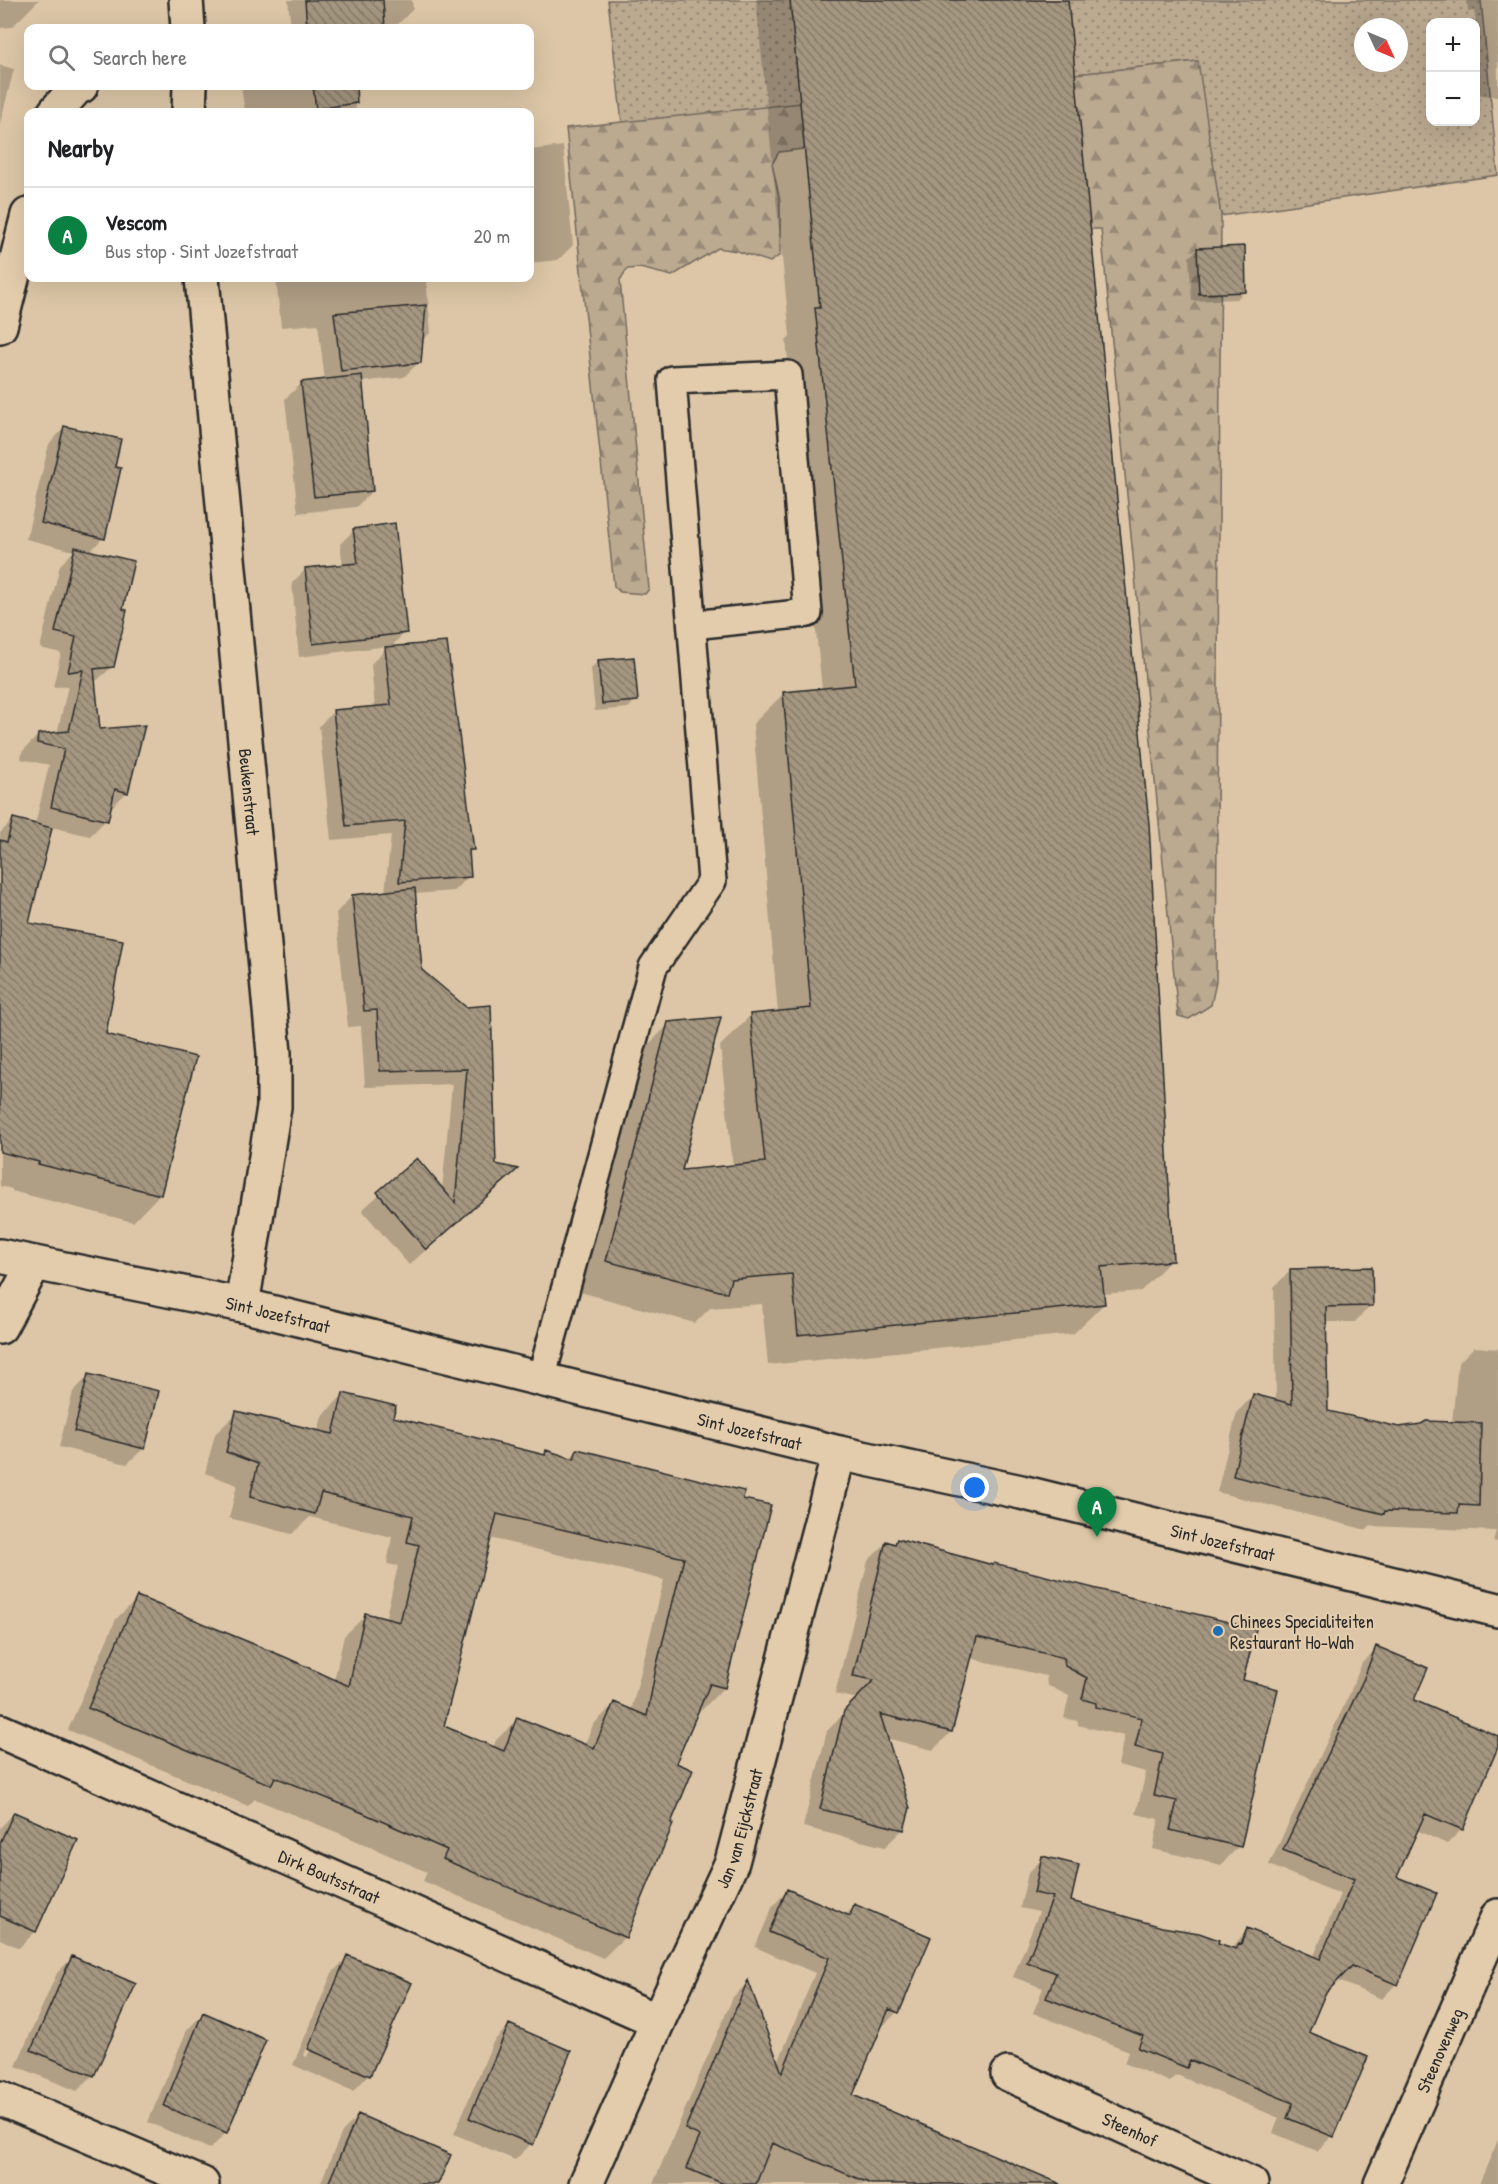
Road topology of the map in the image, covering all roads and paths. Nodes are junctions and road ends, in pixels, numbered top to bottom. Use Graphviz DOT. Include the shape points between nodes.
graph roads {
  1 [pos="186,0"];
  2 [pos="188,24"];
  3 [pos="74,90"];
  4 [pos="190,90"];
  5 [pos="59,108"];
  6 [pos="189,108"];
  7 [pos="24,231"];
  8 [pos="202,282"];
  9 [pos="0,327"];
  10 [pos="692,625"];
  11 [pos="0,1256"];
  12 [pos="34,1264"];
  13 [pos="243,1305"];
  14 [pos="0,1327"];
  15 [pos="541,1379"];
  16 [pos="839,1454"];
  17 [pos="1498,1610"];
  18 [pos="0,1731"];
  19 [pos="1498,1916"];
  20 [pos="658,2021"];
  21 [pos="1008,2074"];
  22 [pos="0,2098"];
  23 [pos="202,2184"];
  24 [pos="586,2184"];
  25 [pos="1251,2184"];
  26 [pos="1381,2184"];
  1 -- 2 [label="street"];
  3 -- 5 [label="street"];
  4 -- 6 [label="street"];
  7 -- 9 [label="street"];
  8 -- 13 [label="street, Beukenstraat" via="274,1053 274,1107"];
  10 -- 10 [label="lane" via="672,380 788,375 808,613"];
  10 -- 15 [label="lane" via="712,881 653,967"];
  11 -- 12 [label="street, Sint Jozefstraat"];
  12 -- 13 [label="street, Sint Jozefstraat"];
  12 -- 14 [label="street"];
  13 -- 15 [label="street, Sint Jozefstraat"];
  15 -- 16 [label="street, Sint Jozefstraat"];
  16 -- 17 [label="street, Sint Jozefstraat" via="1032,1495"];
  16 -- 20 [label="street, Jan van Eijckstraat" via="732,1862"];
  18 -- 20 [label="street, Dirk Boutsstraat"];
  19 -- 26 [label="street, Steenovenweg"];
  20 -- 24 [label="street, Jan van Eijckstraat"];
  21 -- 25 [label="street, Steenhof"];
  22 -- 23 [label="street"];
}
